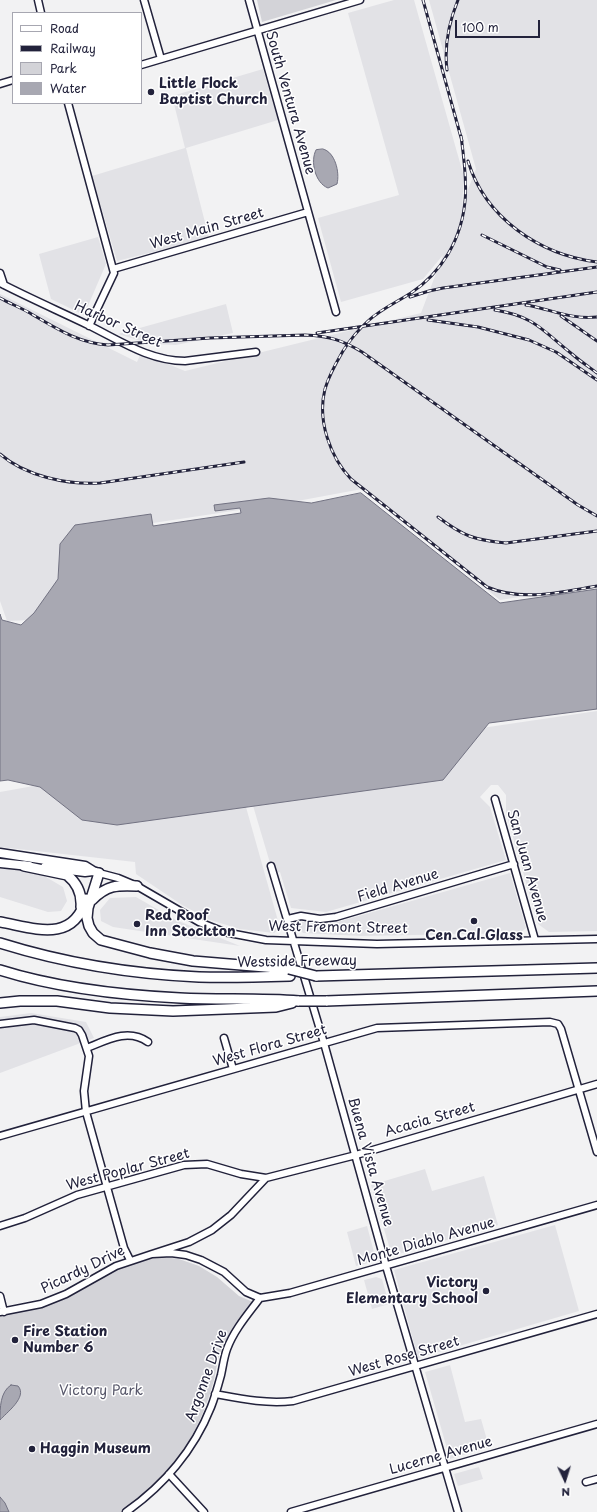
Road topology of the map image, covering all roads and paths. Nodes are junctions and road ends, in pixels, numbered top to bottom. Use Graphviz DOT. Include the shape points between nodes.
graph roads {
  1 [pos="38,0"];
  2 [pos="144,0"];
  3 [pos="249,0"];
  4 [pos="360,0"];
  5 [pos="41,12"];
  6 [pos="258,32"];
  7 [pos="161,58"];
  8 [pos="142,65"];
  9 [pos="12,80"];
  10 [pos="0,84"];
  11 [pos="68,104"];
  12 [pos="308,212"];
  13 [pos="113,269"];
  14 [pos="0,273"];
  15 [pos="2,284"];
  16 [pos="336,312"];
  17 [pos="89,326"];
  18 [pos="256,352"];
  19 [pos="496,799"];
  20 [pos="0,853"];
  21 [pos="14,855"];
  22 [pos="0,863"];
  23 [pos="514,864"];
  24 [pos="24,866"];
  25 [pos="271,866"];
  26 [pos="96,872"];
  27 [pos="137,886"];
  28 [pos="91,901"];
  29 [pos="80,914"];
  30 [pos="288,919"];
  31 [pos="0,922"];
  32 [pos="597,939"];
  33 [pos="535,940"];
  34 [pos="294,941"];
  35 [pos="0,943"];
  36 [pos="597,968"];
  37 [pos="0,970"];
  38 [pos="289,973"];
  39 [pos="597,991"];
  40 [pos="299,1001"];
  41 [pos="0,1003"];
  42 [pos="0,1024"];
  43 [pos="224,1038"];
  44 [pos="148,1042"];
  45 [pos="324,1043"];
  46 [pos="87,1048"];
  47 [pos="233,1070"];
  48 [pos="597,1084"];
  49 [pos="579,1090"];
  50 [pos="86,1112"];
  51 [pos="0,1136"];
  52 [pos="597,1152"];
  53 [pos="356,1154"];
  54 [pos="266,1178"];
  55 [pos="107,1187"];
  56 [pos="597,1204"];
  57 [pos="0,1226"];
  58 [pos="152,1254"];
  59 [pos="130,1260"];
  60 [pos="386,1266"];
  61 [pos="0,1296"];
  62 [pos="260,1298"];
  63 [pos="2,1312"];
  64 [pos="597,1314"];
  65 [pos="415,1367"];
  66 [pos="215,1394"];
  67 [pos="597,1424"];
  68 [pos="445,1467"];
  69 [pos="170,1474"];
  70 [pos="597,1479"];
  71 [pos="586,1482"];
  72 [pos="126,1512"];
  73 [pos="204,1512"];
  74 [pos="291,1512"];
  75 [pos="458,1512"];
  1 -- 5 [label="street"];
  2 -- 7 [label="street"];
  3 -- 6 [label="street, South Ventura Avenue"];
  4 -- 6 [label="street"];
  6 -- 7 [label="street"];
  6 -- 12 [label="street, South Ventura Avenue"];
  7 -- 8 [label="street"];
  9 -- 10 [label="street"];
  11 -- 13 [label="street"];
  12 -- 13 [label="street, West Main Street"];
  12 -- 16 [label="street, South Ventura Avenue"];
  13 -- 17 [label="street" via="114,273"];
  14 -- 15 [label="street"];
  15 -- 17 [label="street, Harbor Street"];
  17 -- 18 [label="street, Harbor Street" via="143,352 176,361"];
  19 -- 23 [label="street, San Juan Avenue"];
  20 -- 21 [label="main road, West Fremont Street"];
  21 -- 22 [label="main road"];
  21 -- 26 [label="main road, West Fremont Street" via="85,866"];
  22 -- 24 [label="main road, West Fremont Street"];
  23 -- 30 [label="street, Field Avenue" via="336,917 320,919 301,916"];
  23 -- 33 [label="street, San Juan Avenue"];
  24 -- 26 [label="main road, West Fremont Street"];
  24 -- 29 [label="highway" via="67,875 73,880 81,897"];
  25 -- 30 [label="street, Buena Vista Avenue"];
  26 -- 27 [label="street, West Fremont Street"];
  26 -- 28 [label="highway"];
  26 -- 29 [label="highway"];
  27 -- 28 [label="highway" via="109,887"];
  27 -- 34 [label="street, West Fremont Street" via="199,922 224,932 266,940"];
  28 -- 38 [label="highway" via="87,918 89,926 97,937 107,943 193,961"];
  29 -- 31 [label="highway" via="69,924 53,930"];
  30 -- 34 [label="street, Buena Vista Avenue"];
  32 -- 33 [label="street, West Fremont Street"];
  33 -- 34 [label="street, West Fremont Street" via="377,944"];
  34 -- 45 [label="street, Buena Vista Avenue"];
  35 -- 38 [label="highway, Westside Freeway" via="73,961 153,974 198,977"];
  36 -- 38 [label="highway, Westside Freeway, bridge" via="317,976"];
  37 -- 40 [label="highway" via="55,983 139,995"];
  39 -- 40 [label="highway, bridge"];
  40 -- 41 [label="highway" via="276,1007 173,1011 110,1008 50,1001"];
  42 -- 46 [label="street" via="34,1020 75,1028 82,1035"];
  43 -- 47 [label="street"];
  44 -- 46 [label="street" via="138,1037 121,1035"];
  45 -- 47 [label="street, West Flora Street"];
  45 -- 49 [label="street, West Flora Street" via="385,1027 553,1022 561,1029"];
  45 -- 53 [label="street, Buena Vista Avenue"];
  46 -- 50 [label="street" via="89,1067 84,1091"];
  47 -- 50 [label="street, West Flora Street"];
  48 -- 49 [label="street, Acacia Street"];
  49 -- 52 [label="street"];
  49 -- 53 [label="street, Acacia Street"];
  50 -- 51 [label="street, West Flora Street"];
  50 -- 55 [label="street"];
  53 -- 54 [label="street, Acacia Street"];
  53 -- 60 [label="street, Buena Vista Avenue"];
  54 -- 55 [label="street, West Poplar Street" via="193,1163"];
  54 -- 58 [label="street" via="212,1230 189,1242"];
  55 -- 57 [label="street, West Poplar Street"];
  55 -- 59 [label="street" via="124,1248"];
  56 -- 60 [label="street, Monte Diablo Avenue"];
  58 -- 59 [label="street, Picardy Drive"];
  58 -- 62 [label="street, Picardy Drive" via="171,1253 201,1260 224,1272 246,1292"];
  59 -- 63 [label="street, Picardy Drive" via="66,1294 40,1304"];
  60 -- 62 [label="street, Monte Diablo Avenue" via="290,1293"];
  60 -- 65 [label="street, Buena Vista Avenue"];
  61 -- 63 [label="street"];
  62 -- 66 [label="street, Argonne Drive" via="233,1335"];
  64 -- 65 [label="street, West Rose Street"];
  65 -- 66 [label="street, West Rose Street" via="314,1396 283,1402 249,1401"];
  65 -- 68 [label="street, Buena Vista Avenue"];
  66 -- 69 [label="street, Argonne Drive" via="194,1441"];
  67 -- 68 [label="street, Lucerne Avenue"];
  68 -- 74 [label="street, Lucerne Avenue"];
  68 -- 75 [label="street, Buena Vista Avenue"];
  69 -- 72 [label="street, Argonne Drive"];
  69 -- 73 [label="street"];
  70 -- 71 [label="street"];
}
